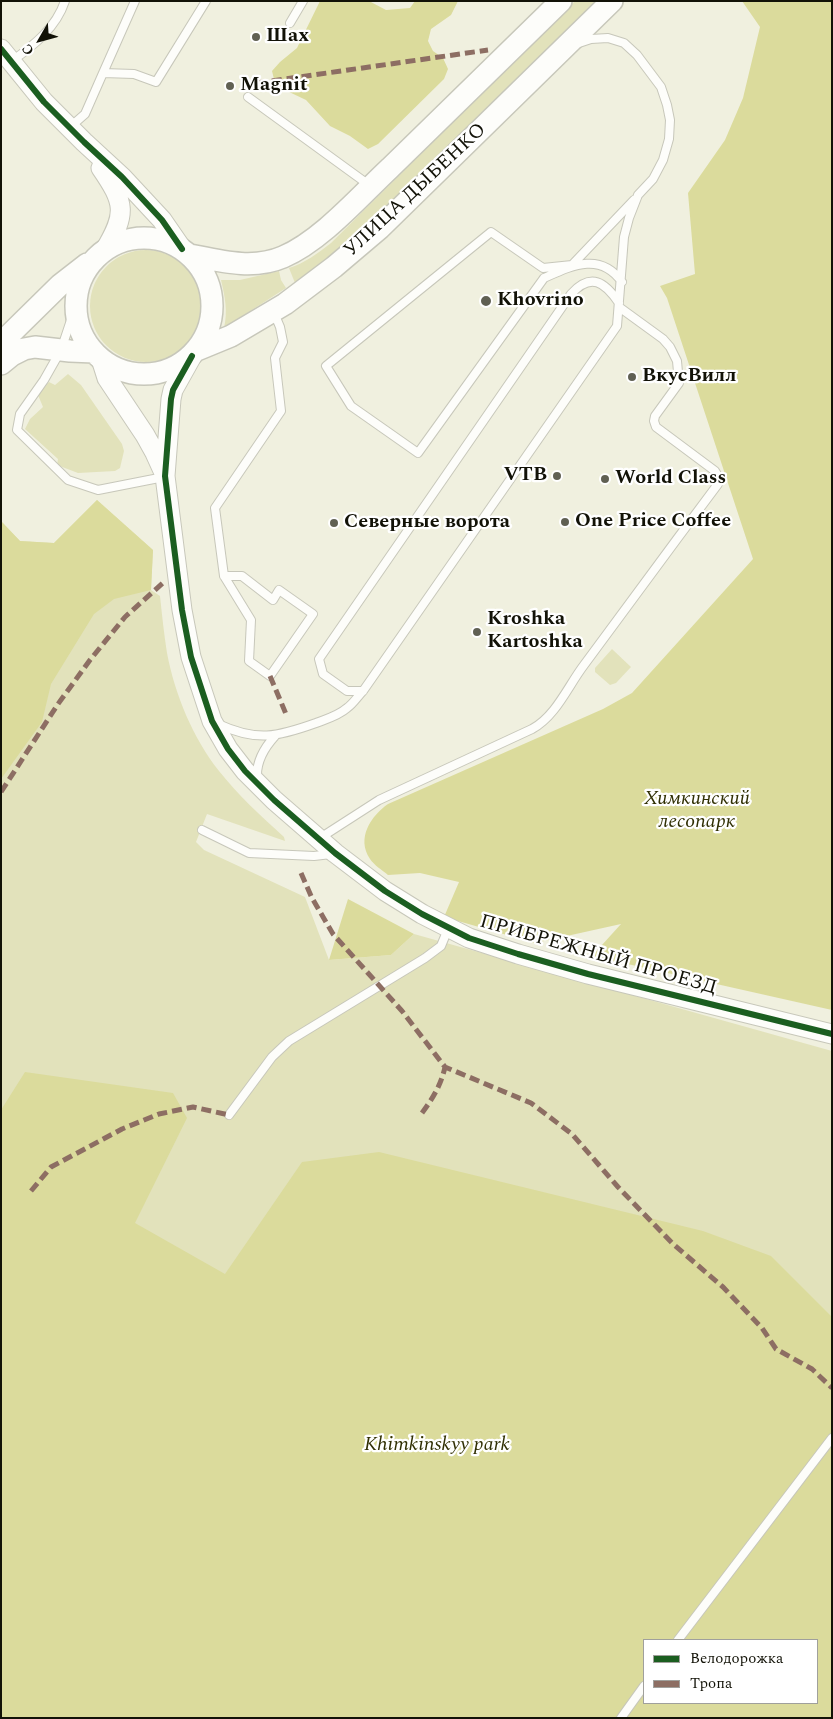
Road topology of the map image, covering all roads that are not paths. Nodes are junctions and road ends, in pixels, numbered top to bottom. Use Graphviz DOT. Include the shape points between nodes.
graph roads {
  1 [pos="65,1"];
  2 [pos="135,1"];
  3 [pos="206,1"];
  4 [pos="303,1"];
  5 [pos="561,1"];
  6 [pos="612,1"];
  7 [pos="290,23"];
  8 [pos="565,48"];
  9 [pos="6,56"];
  10 [pos="103,73"];
  11 [pos="248,97"];
  12 [pos="69,128"];
  13 [pos="84,142"];
  14 [pos="371,186"];
  15 [pos="638,195"];
  16 [pos="186,252"];
  17 [pos="100,254"];
  18 [pos="572,265"];
  19 [pos="622,282"];
  20 [pos="76,305"];
  21 [pos="619,305"];
  22 [pos="273,311"];
  23 [pos="1,342"];
  24 [pos="62,350"];
  25 [pos="195,353"];
  26 [pos="97,356"];
  27 [pos="1,364"];
  28 [pos="165,476"];
  29 [pos="224,576"];
  30 [pos="363,691"];
  31 [pos="212,721"];
  32 [pos="275,736"];
  33 [pos="258,786"];
  34 [pos="202,830"];
  35 [pos="319,839"];
  36 [pos="335,853"];
  37 [pos="448,928"];
  38 [pos="832,1034"];
  39 [pos="229,1115"];
  40 [pos="832,1438"];
  41 [pos="679,1639"];
  42 [pos="643,1687"];
  43 [pos="621,1718"];
  1 -- 9 [label="lane" via="60,15 42,37"];
  2 -- 10 [label="lane"];
  3 -- 10 [label="lane" via="156,82 134,74"];
  4 -- 7 [label="lane"];
  5 -- 14 [label="main road, УЛИЦА ДЫБЕНКО"];
  6 -- 8 [label="main road, УЛИЦА ДЫБЕНКО"];
  8 -- 15 [label="lane" via="591,38 608,38 624,43 661,87 670,120 668,139 663,160 653,179"];
  8 -- 22 [label="main road, УЛИЦА ДЫБЕНКО" via="380,228 296,297"];
  9 -- 12 [label="street"];
  10 -- 12 [label="lane" via="84,114"];
  11 -- 14 [label="lane"];
  12 -- 13 [label="street"];
  13 -- 16 [label="street" via="162,220"];
  13 -- 17 [label="street" via="114,187 120,202 120,221"];
  14 -- 16 [label="main road, УЛИЦА ДЫБЕНКО" via="320,233 282,258 239,264"];
  15 -- 18 [label="lane"];
  15 -- 19 [label="lane" via="624,237"];
  16 -- 17 [label="main road" via="164,240 144,238 124,241"];
  16 -- 25 [label="main road" via="201,268 213,301 207,335"];
  17 -- 20 [label="main road" via="85,272 78,288"];
  17 -- 23 [label="main road" via="60,285"];
  18 -- 18 [label="lane" via="543,268 491,232 326,366 351,406 418,453 544,278"];
  18 -- 19 [label="lane" via="599,264 616,274"];
  19 -- 21 [label="lane"];
  20 -- 24 [label="lane"];
  20 -- 26 [label="main road" via="84,338"];
  21 -- 30 [label="lane" via="617,326"];
  21 -- 30 [label="lane" via="611,290 602,283 584,283 571,294 319,660 323,674 347,691"];
  21 -- 35 [label="lane" via="663,338 677,361 679,383 655,416 656,427 715,471 718,484 542,723 380,800"];
  22 -- 25 [label="main road, УЛИЦА ДЫБЕНКО"];
  22 -- 29 [label="lane" via="283,342 275,358 281,411 215,508"];
  24 -- 26 [label="main road"];
  24 -- 27 [label="main road" via="29,348"];
  24 -- 28 [label="lane" via="20,414 17,430 68,480 98,490"];
  25 -- 26 [label="main road" via="168,371 147,374 126,372"];
  25 -- 28 [label="street, ПРИБРЕЖНЫЙ ПРОЕЗД" via="173,390"];
  26 -- 28 [label="street, ПРИБРЕЖНЫЙ ПРОЕЗД" via="107,378 152,447"];
  28 -- 31 [label="street, ПРИБРЕЖНЫЙ ПРОЕЗД" via="186,636"];
  29 -- 29 [label="lane" via="251,620 249,661 270,676 313,614 279,590 273,600 242,576"];
  30 -- 32 [label="lane" via="349,708 338,714"];
  31 -- 32 [label="lane" via="231,730"];
  31 -- 33 [label="street, ПРИБРЕЖНЫЙ ПРОЕЗД" via="228,749"];
  32 -- 33 [label="lane" via="261,754"];
  33 -- 35 [label="street, ПРИБРЕЖНЫЙ ПРОЕЗД"];
  34 -- 36 [label="lane" via="249,853 314,856"];
  35 -- 36 [label="street, ПРИБРЕЖНЫЙ ПРОЕЗД"];
  36 -- 37 [label="street, ПРИБРЕЖНЫЙ ПРОЕЗД" via="385,891"];
  37 -- 38 [label="street, ПРИБРЕЖНЫЙ ПРОЕЗД" via="469,938 588,974"];
  37 -- 39 [label="lane" via="441,946 425,958 289,1041 272,1057"];
  40 -- 41 [label="lane"];
  42 -- 43 [label="lane"];
}
